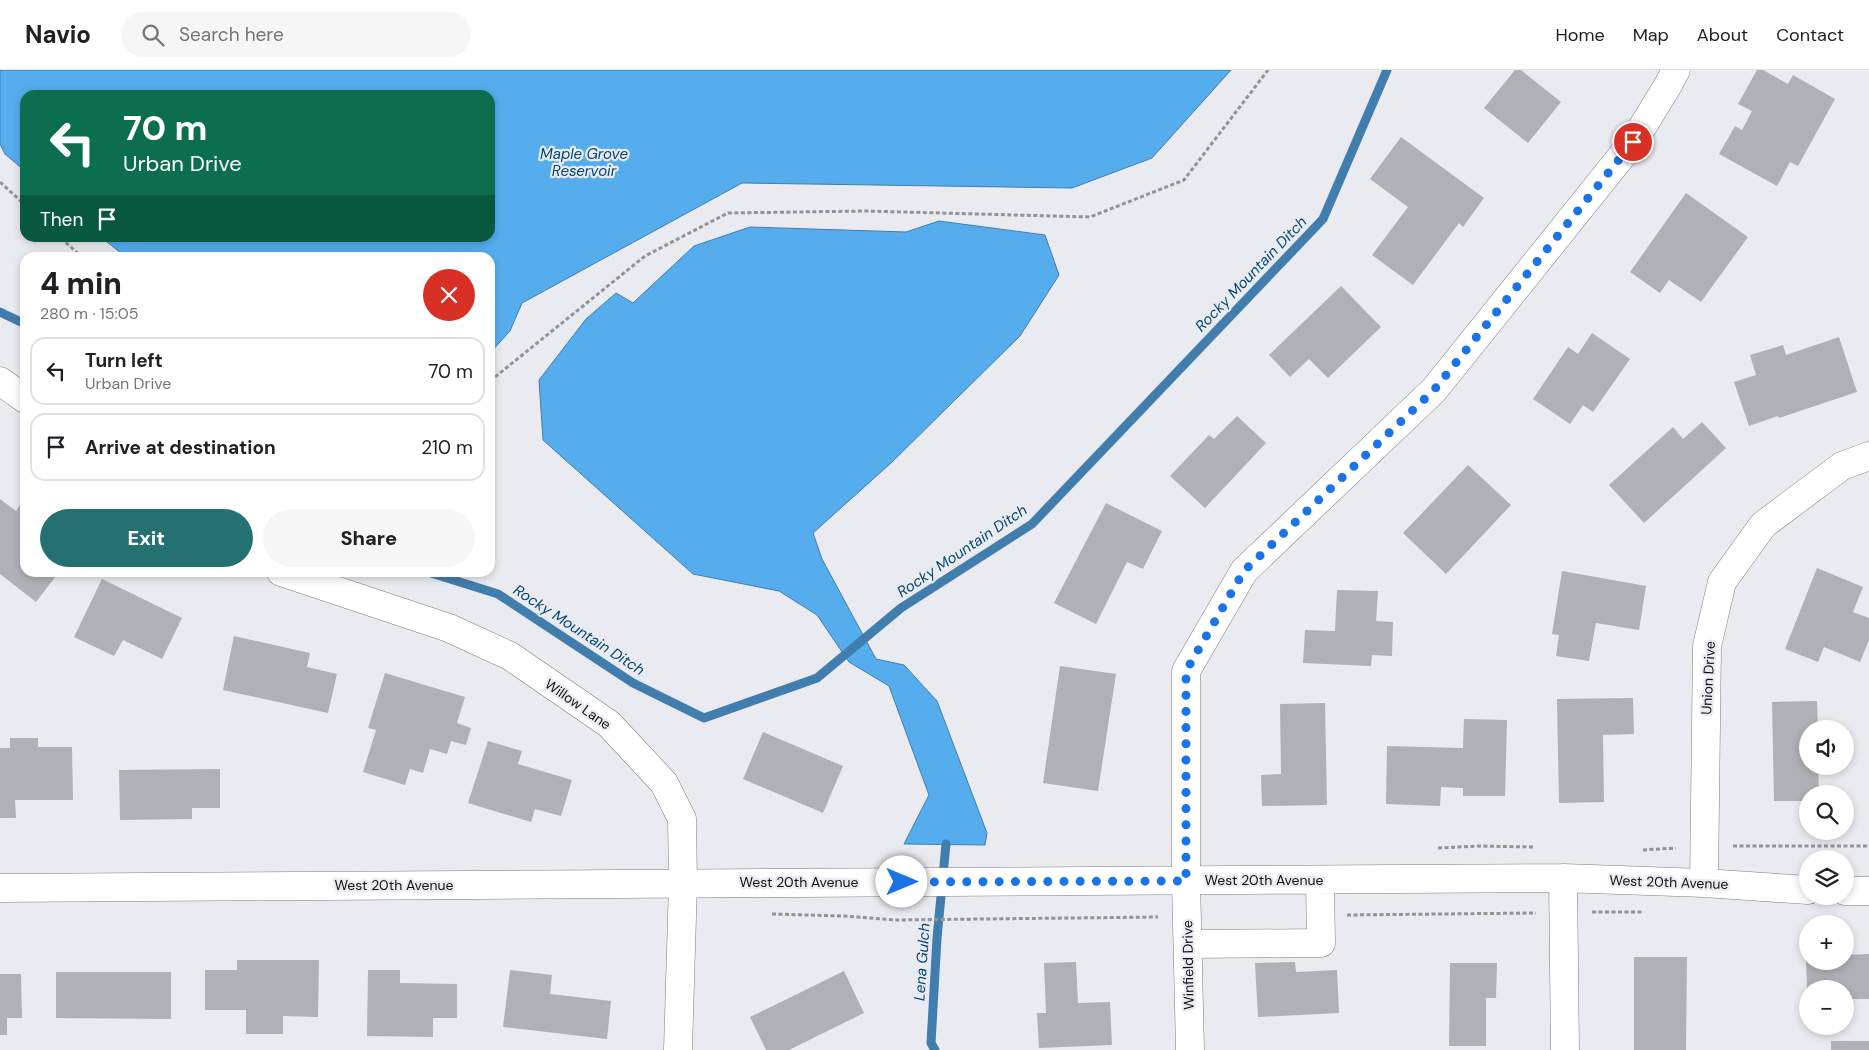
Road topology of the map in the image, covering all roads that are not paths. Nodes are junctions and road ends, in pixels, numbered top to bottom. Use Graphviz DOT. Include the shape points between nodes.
graph roads {
  1 [pos="1676,70"];
  2 [pos="0,381"];
  3 [pos="20,395"];
  4 [pos="1869,456"];
  5 [pos="296,577"];
  6 [pos="1563,878"];
  7 [pos="1320,880"];
  8 [pos="1186,881"];
  9 [pos="683,883"];
  10 [pos="1704,883"];
  11 [pos="0,888"];
  12 [pos="1799,889"];
  13 [pos="1854,891"];
  14 [pos="1869,891"];
  15 [pos="1188,944"];
  16 [pos="678,1050"];
  17 [pos="1190,1050"];
  18 [pos="1565,1050"];
  1 -- 8 [label="street, Winfield Drive" via="1633,142 1434,390 1244,571 1186,671"];
  2 -- 3 [label="street"];
  4 -- 10 [label="street, Union Drive" via="1842,466 1763,525 1722,582 1707,646"];
  5 -- 9 [label="street, Willow Lane" via="449,628 510,656 610,724 664,783 682,819"];
  6 -- 7 [label="street, West 20th Avenue"];
  6 -- 10 [label="street, West 20th Avenue"];
  6 -- 18 [label="street"];
  7 -- 8 [label="street, West 20th Avenue"];
  7 -- 15 [label="street" via="1321,943"];
  8 -- 9 [label="street, West 20th Avenue"];
  8 -- 15 [label="street, Winfield Drive"];
  9 -- 11 [label="street, West 20th Avenue"];
  9 -- 16 [label="street, Willow Lane"];
  10 -- 12 [label="street, West 20th Avenue"];
  13 -- 14 [label="street"];
  15 -- 17 [label="street, Winfield Drive"];
}
